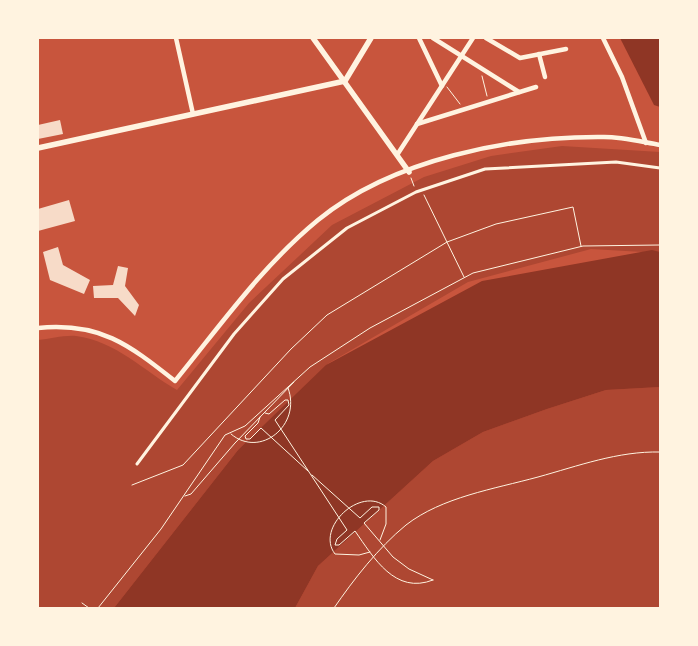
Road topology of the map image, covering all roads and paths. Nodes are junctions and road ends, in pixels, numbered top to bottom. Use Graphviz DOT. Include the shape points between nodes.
graph roads {
  1 [pos="176,38"];
  2 [pos="313,38"];
  3 [pos="371,38"];
  4 [pos="419,38"];
  5 [pos="434,38"];
  6 [pos="473,38"];
  7 [pos="486,38"];
  8 [pos="603,38"];
  9 [pos="566,49"];
  10 [pos="539,54"];
  11 [pos="461,55"];
  12 [pos="481,68"];
  13 [pos="545,77"];
  14 [pos="345,81"];
  15 [pos="443,84"];
  16 [pos="536,87"];
  17 [pos="520,92"];
  18 [pos="488,102"];
  19 [pos="464,109"];
  20 [pos="193,114"];
  21 [pos="417,124"];
  22 [pos="646,143"];
  23 [pos="660,145"];
  24 [pos="38,148"];
  25 [pos="397,155"];
  26 [pos="660,168"];
  27 [pos="408,171"];
  28 [pos="421,190"];
  29 [pos="416,192"];
  30 [pos="447,242"];
  31 [pos="660,245"];
  32 [pos="581,247"];
  33 [pos="465,278"];
  34 [pos="38,328"];
  35 [pos="305,371"];
  36 [pos="288,387"];
  37 [pos="265,413"];
  38 [pos="260,417"];
  39 [pos="230,433"];
  40 [pos="660,452"];
  41 [pos="137,464"];
  42 [pos="310,472"];
  43 [pos="132,485"];
  44 [pos="185,496"];
  45 [pos="379,541"];
  46 [pos="384,546"];
  47 [pos="370,552"];
  48 [pos="374,558"];
  49 [pos="82,603"];
  50 [pos="89,608"];
  51 [pos="98,608"];
  52 [pos="334,608"];
  1 -- 20 [label="street"];
  2 -- 14 [label="street"];
  3 -- 14 [label="street"];
  4 -- 15 [label="street"];
  5 -- 11 [label="street"];
  6 -- 11 [label="street"];
  7 -- 10 [label="street" via="520,58"];
  8 -- 22 [label="street" via="622,77"];
  9 -- 10 [label="street"];
  10 -- 13 [label="street"];
  11 -- 12 [label="street"];
  11 -- 15 [label="street"];
  12 -- 17 [label="street"];
  12 -- 18 [label="path"];
  14 -- 20 [label="street"];
  14 -- 25 [label="street"];
  15 -- 19 [label="path"];
  15 -- 21 [label="street"];
  16 -- 17 [label="street"];
  17 -- 18 [label="street"];
  18 -- 19 [label="street"];
  19 -- 21 [label="street"];
  20 -- 24 [label="street"];
  21 -- 25 [label="street"];
  22 -- 23 [label="street"];
  22 -- 27 [label="street" via="606,137 556,138 487,149"];
  25 -- 27 [label="street"];
  26 -- 28 [label="street" via="616,162 485,169"];
  27 -- 29 [label="path"];
  27 -- 34 [label="street" via="362,192 319,219 277,258 175,382 136,350 99,331 60,326"];
  28 -- 29 [label="street"];
  28 -- 30 [label="path"];
  29 -- 41 [label="street" via="348,228 283,279 234,334"];
  30 -- 32 [label="path" via="496,224 573,207"];
  30 -- 33 [label="path"];
  30 -- 43 [label="path" via="327,315 183,465"];
  31 -- 32 [label="path"];
  32 -- 33 [label="path" via="473,273"];
  33 -- 35 [label="path" via="370,328"];
  35 -- 36 [label="path"];
  35 -- 37 [label="path"];
  36 -- 39 [label="path" via="245,426"];
  36 -- 39 [label="path" via="292,408 288,420 278,432 266,440 253,442 240,441"];
  37 -- 38 [label="path"];
  37 -- 42 [label="path" via="269,414 288,400 289,405 275,420"];
  38 -- 42 [label="path" via="246,439 261,428"];
  38 -- 44 [label="path" via="191,494"];
  39 -- 44 [label="path" via="210,455"];
  40 -- 46 [label="path" via="604,458 436,507 407,525"];
  42 -- 45 [label="path" via="360,518 372,507 379,507 364,524"];
  42 -- 47 [label="path" via="347,530 334,545 340,545 355,531"];
  44 -- 51 [label="path"];
  45 -- 46 [label="path"];
  45 -- 47 [label="path" via="386,524 386,507 381,503 357,504 336,521 331,535 331,548 335,554"];
  46 -- 48 [label="path"];
  46 -- 48 [label="path" via="409,569 433,580 422,584 399,581"];
  47 -- 48 [label="path"];
  48 -- 52 [label="path"];
  49 -- 50 [label="path"];
}
